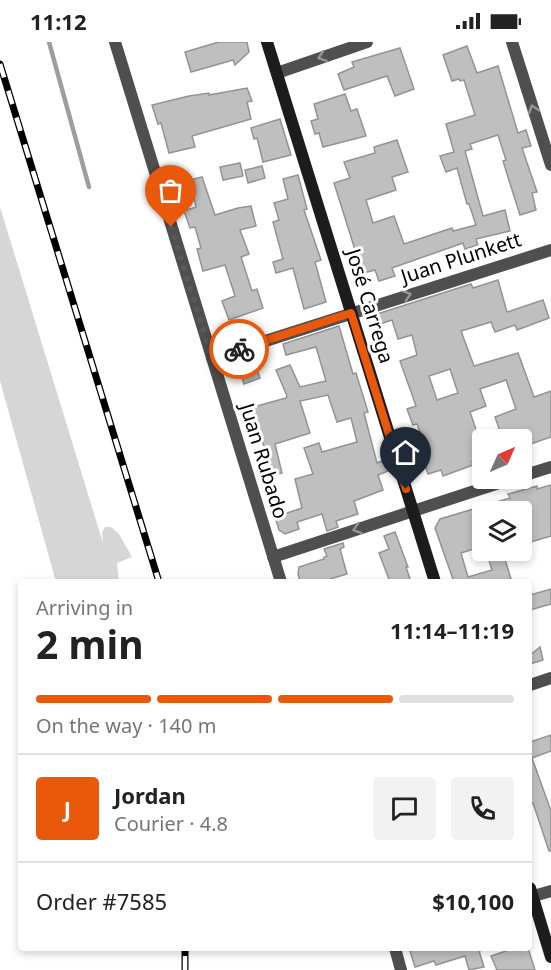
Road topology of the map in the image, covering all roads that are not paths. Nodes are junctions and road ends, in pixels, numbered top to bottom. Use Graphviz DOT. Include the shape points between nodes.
graph roads {
  1 [pos="115,42"];
  2 [pos="267,42"];
  3 [pos="367,42"];
  4 [pos="512,42"];
  5 [pos="277,73"];
  6 [pos="551,165"];
  7 [pos="551,250"];
  8 [pos="351,313"];
  9 [pos="212,358"];
  10 [pos="551,467"];
  11 [pos="532,473"];
  12 [pos="480,489"];
  13 [pos="413,511"];
  14 [pos="273,557"];
  15 [pos="280,579"];
  16 [pos="434,579"];
  17 [pos="551,678"];
  18 [pos="532,684"];
  19 [pos="551,891"];
  20 [pos="532,894"];
  21 [pos="532,900"];
  22 [pos="396,951"];
  23 [pos="551,957"];
  24 [pos="401,970"];
  1 -- 9 [label="street, Juan Rubado"];
  2 -- 5 [label="main road, José Carrega"];
  3 -- 5 [label="street, one-way"];
  6 -- 4 [label="street, one-way"];
  5 -- 8 [label="main road, José Carrega"];
  8 -- 7 [label="street, Juan Plunkett, one-way"];
  8 -- 9 [label="street, Juan Plunkett"];
  8 -- 13 [label="main road, José Carrega"];
  9 -- 14 [label="street, Juan Rubado"];
  10 -- 11 [label="street"];
  12 -- 13 [label="street"];
  13 -- 14 [label="street, one-way"];
  13 -- 16 [label="main road, José Carrega"];
  14 -- 15 [label="street, Juan Rubado"];
  17 -- 18 [label="street"];
  19 -- 20 [label="street"];
  21 -- 23 [label="main road"];
  22 -- 24 [label="street"];
}
